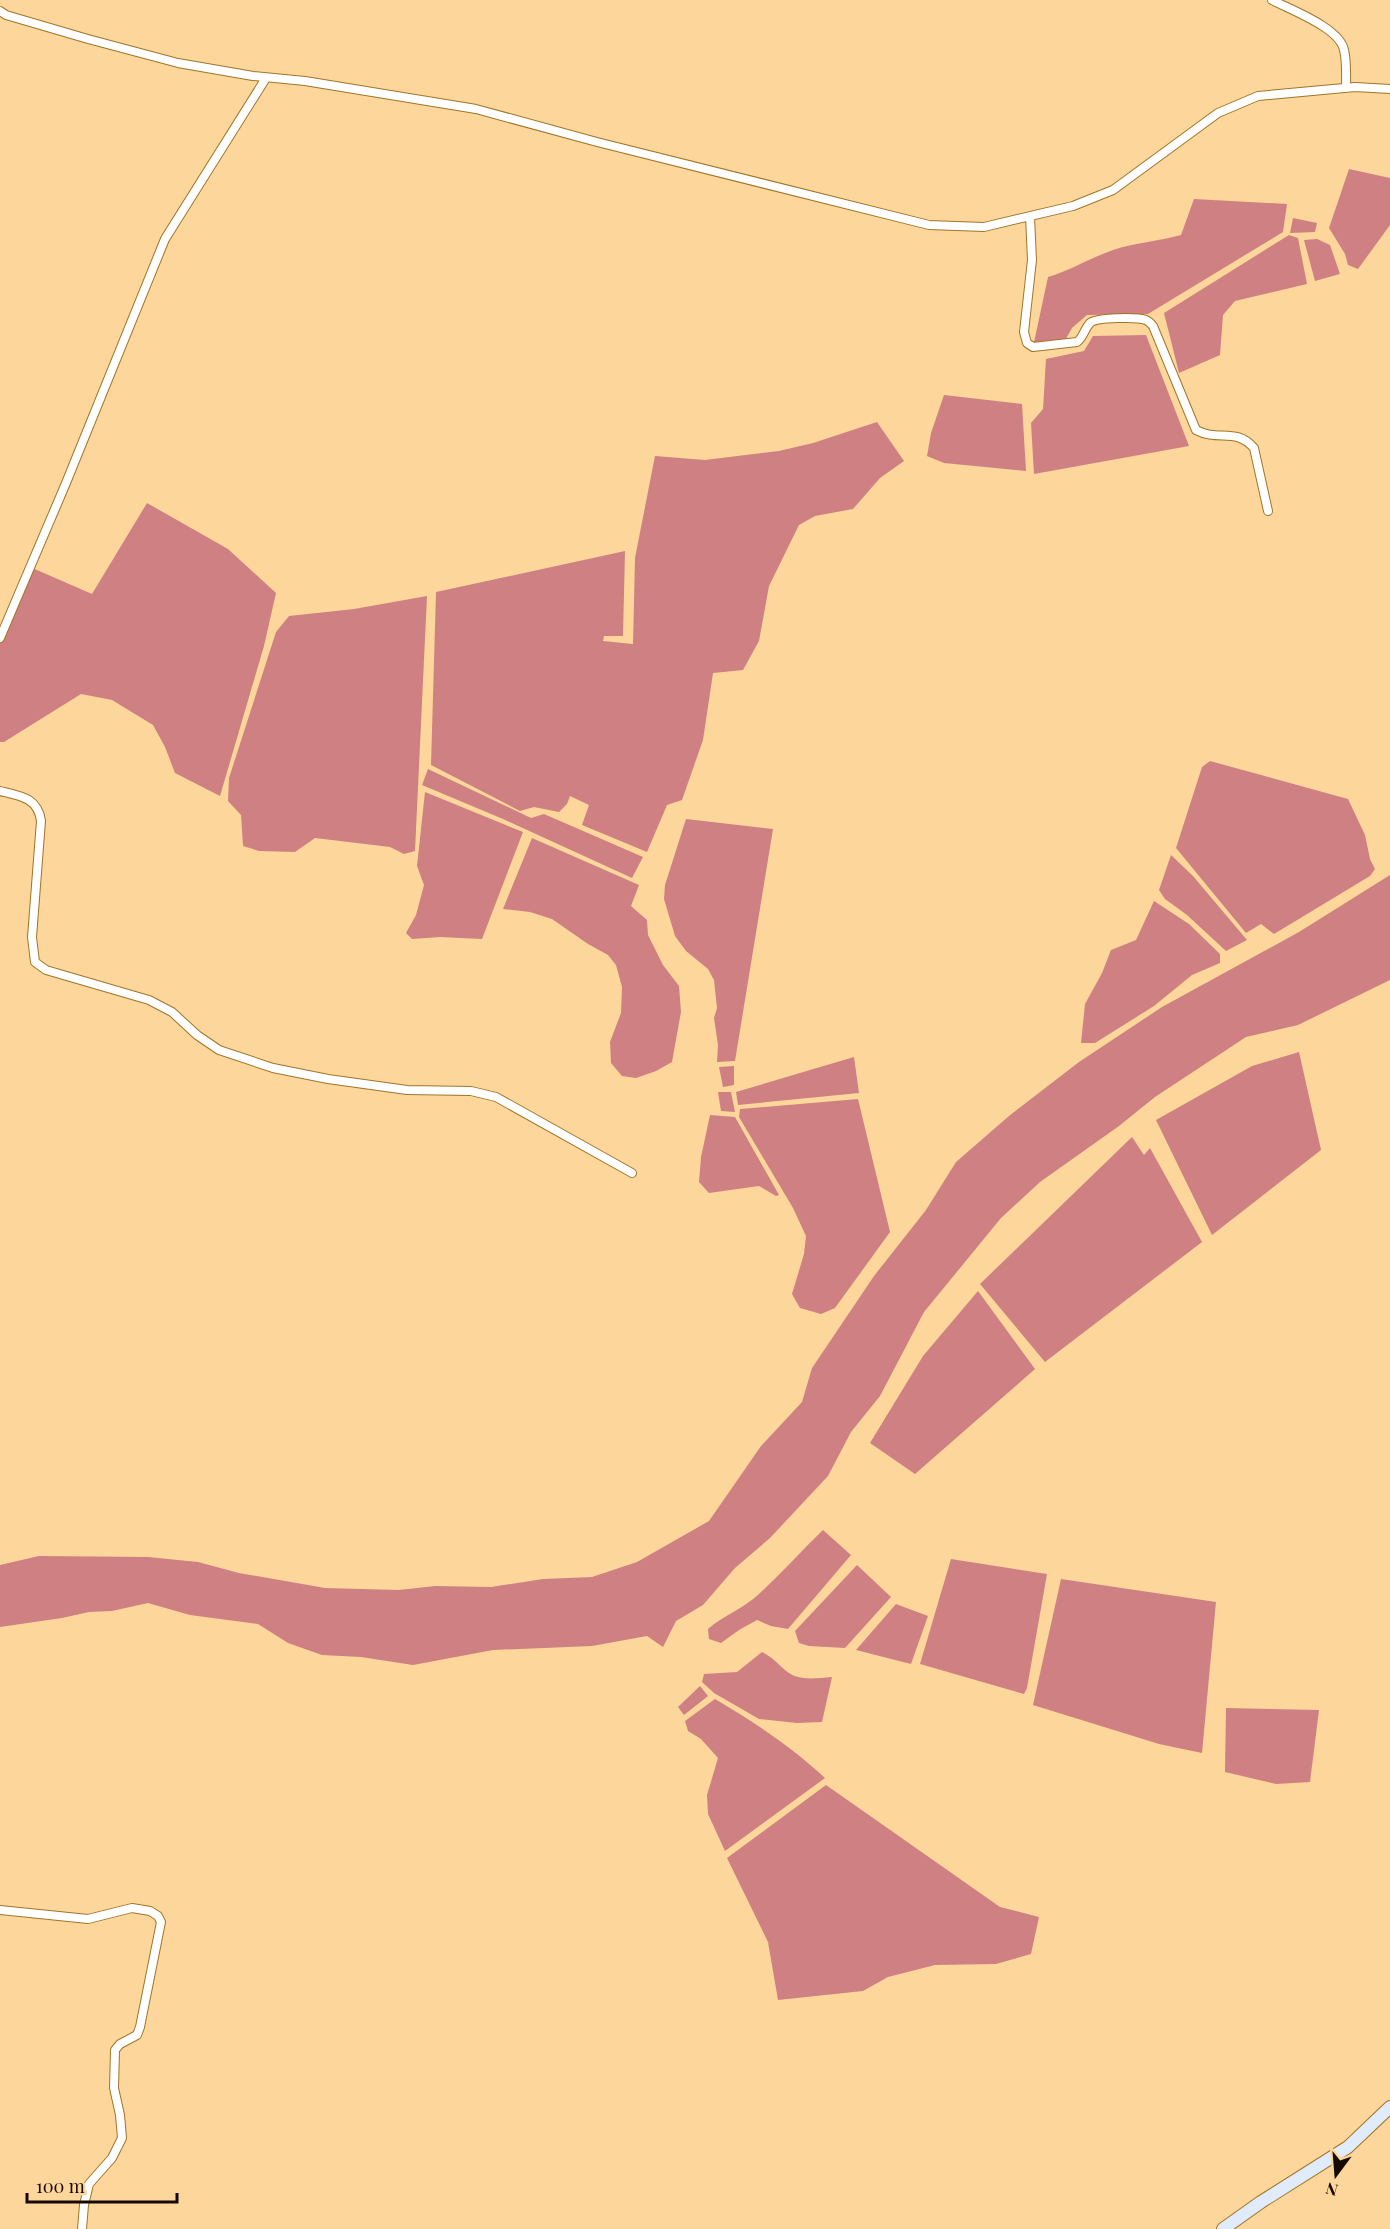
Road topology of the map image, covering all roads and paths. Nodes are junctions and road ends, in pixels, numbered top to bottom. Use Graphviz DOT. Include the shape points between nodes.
graph roads {
  1 [pos="1272,0"];
  2 [pos="0,11"];
  3 [pos="266,78"];
  4 [pos="1346,88"];
  5 [pos="1390,89"];
  6 [pos="1030,217"];
  7 [pos="1268,511"];
  8 [pos="0,638"];
  9 [pos="0,791"];
  10 [pos="632,1173"];
  11 [pos="0,1910"];
  12 [pos="1390,2107"];
  13 [pos="82,2229"];
  14 [pos="1223,2229"];
  1 -- 4 [label="street" via="1340,39"];
  2 -- 3 [label="street" via="178,63"];
  3 -- 6 [label="street" via="476,109 929,225 984,227"];
  3 -- 8 [label="street" via="165,239"];
  4 -- 5 [label="street"];
  4 -- 6 [label="street" via="1258,96 1209,119 1113,190"];
  6 -- 7 [label="street" via="1032,260 1026,343 1033,347 1077,342 1090,322 1098,319 1148,321 1196,430 1204,435 1238,435 1254,448"];
  9 -- 10 [label="street" via="34,803 39,809 32,937 35,962 46,970 149,1000 172,1012 219,1050 273,1068 407,1090 471,1091 496,1097"];
  11 -- 13 [label="street" via="88,1919 132,1908 150,1911 161,1922 140,2027 137,2035 116,2050 114,2088 122,2138 90,2184"];
  12 -- 14 [label="street" via="1348,2147"];
}
